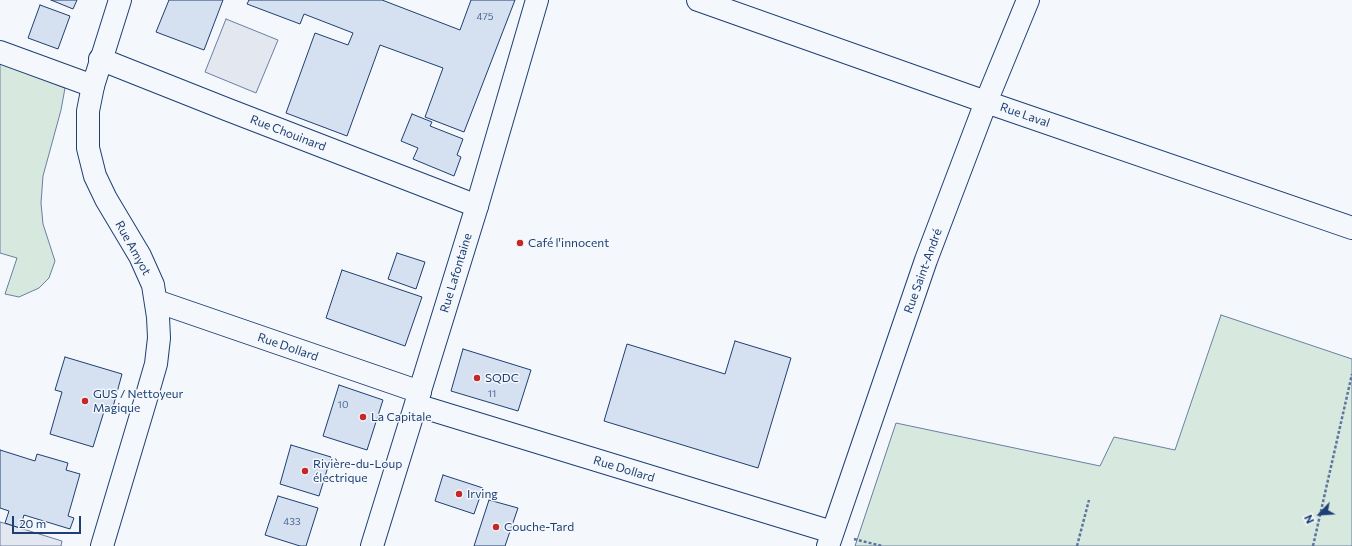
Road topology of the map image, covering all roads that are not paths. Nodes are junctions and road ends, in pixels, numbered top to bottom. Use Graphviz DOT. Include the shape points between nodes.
graph roads {
  1 [pos="120,0"];
  2 [pos="537,0"];
  3 [pos="698,0"];
  4 [pos="1028,0"];
  5 [pos="0,52"];
  6 [pos="100,59"];
  7 [pos="93,86"];
  8 [pos="986,102"];
  9 [pos="477,206"];
  10 [pos="1352,228"];
  11 [pos="156,301"];
  12 [pos="418,399"];
  13 [pos="830,539"];
  14 [pos="102,546"];
  15 [pos="372,546"];
  1 -- 6 [label="street, Rue Amyot"];
  2 -- 9 [label="street, Rue Lafontaine"];
  3 -- 8 [label="street, Rue Laval"];
  4 -- 8 [label="street, Rue Saint-André"];
  5 -- 7 [label="street"];
  6 -- 7 [label="street, Rue Amyot"];
  6 -- 9 [label="street, Rue Chouinard"];
  7 -- 11 [label="street, Rue Amyot" via="88,111 88,148 95,176 140,256 153,286"];
  8 -- 10 [label="street, Rue Laval"];
  8 -- 13 [label="street, Rue Saint-André" via="926,260"];
  9 -- 12 [label="street, Rue Lafontaine"];
  11 -- 12 [label="street, Rue Dollard"];
  11 -- 14 [label="street, Rue Amyot" via="159,338 156,364"];
  12 -- 13 [label="street, Rue Dollard"];
  12 -- 15 [label="street, Rue Lafontaine"];
}
